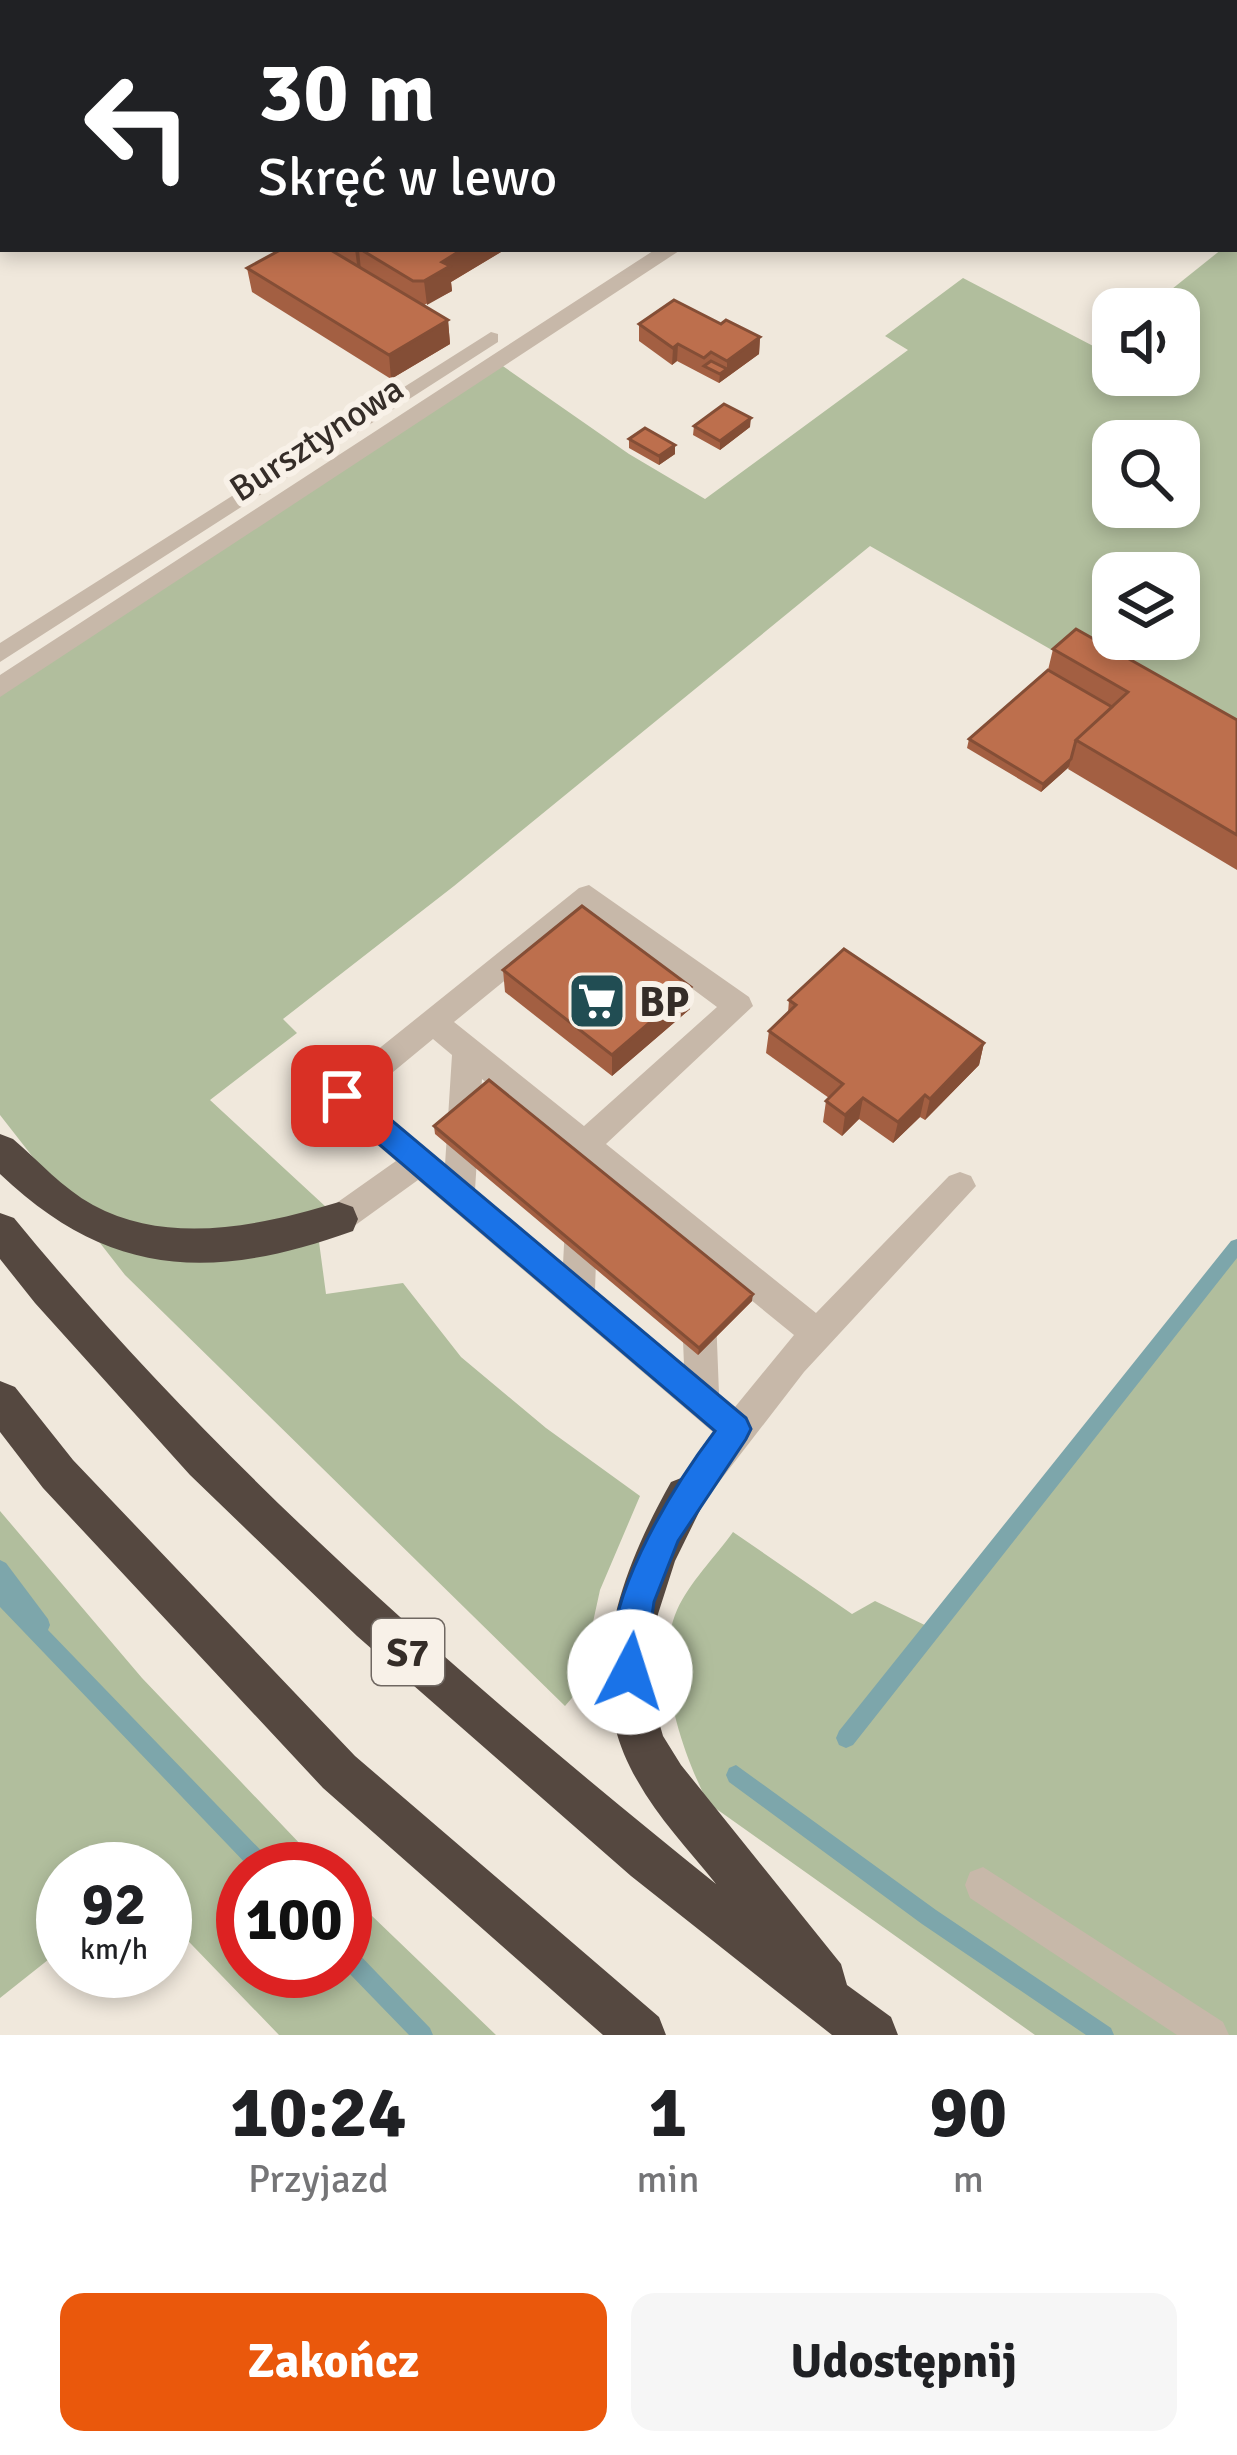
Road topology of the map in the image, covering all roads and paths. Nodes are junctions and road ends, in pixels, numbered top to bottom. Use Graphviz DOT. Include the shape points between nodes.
graph roads {
  1 [pos="666,252"];
  2 [pos="491,338"];
  3 [pos="0,655"];
  4 [pos="0,688"];
  5 [pos="434,1022"];
  6 [pos="468,1050"];
  7 [pos="501,1076"];
  8 [pos="528,1098"];
  9 [pos="499,1118"];
  10 [pos="556,1120"];
  11 [pos="526,1141"];
  12 [pos="585,1144"];
  13 [pos="0,1150"];
  14 [pos="419,1162"];
  15 [pos="622,1175"];
  16 [pos="495,1181"];
  17 [pos="960,1186"];
  18 [pos="459,1195"];
  19 [pos="524,1206"];
  20 [pos="661,1207"];
  21 [pos="339,1219"];
  22 [pos="622,1220"];
  23 [pos="492,1223"];
  24 [pos="0,1230"];
  25 [pos="697,1235"];
  26 [pos="523,1249"];
  27 [pos="661,1252"];
  28 [pos="566,1285"];
  29 [pos="622,1287"];
  30 [pos="661,1320"];
  31 [pos="622,1332"];
  32 [pos="818,1334"];
  33 [pos="662,1366"];
  34 [pos="0,1400"];
  35 [pos="701,1400"];
  36 [pos="735,1429"];
  37 [pos="686,1496"];
  38 [pos="983,1885"];
  39 [pos="867,2030"];
  40 [pos="641,2035"];
  41 [pos="1210,2035"];
  1 -- 4 [label="street, Bursztynowa"];
  2 -- 3 [label="lane"];
  5 -- 6 [label="street"];
  5 -- 12 [label="street" via="589,896 739,1006"];
  5 -- 14 [label="street" via="342,1096"];
  6 -- 7 [label="street"];
  6 -- 18 [label="street"];
  7 -- 8 [label="street"];
  7 -- 9 [label="street"];
  8 -- 10 [label="street"];
  8 -- 11 [label="street"];
  10 -- 12 [label="street"];
  10 -- 28 [label="street"];
  12 -- 15 [label="street"];
  12 -- 28 [label="street"];
  13 -- 21 [label="highway" via="73,1214 136,1240 214,1245"];
  14 -- 18 [label="street"];
  14 -- 21 [label="street"];
  15 -- 20 [label="street"];
  15 -- 22 [label="street"];
  16 -- 23 [label="street"];
  17 -- 32 [label="street"];
  18 -- 23 [label="street"];
  19 -- 26 [label="street"];
  20 -- 25 [label="street"];
  20 -- 27 [label="street"];
  23 -- 26 [label="street"];
  24 -- 39 [label="highway, S7" via="178,1436 329,1582 672,1883"];
  25 -- 32 [label="street"];
  25 -- 35 [label="street"];
  26 -- 28 [label="street"];
  28 -- 31 [label="street"];
  29 -- 31 [label="street"];
  30 -- 33 [label="street"];
  31 -- 33 [label="street"];
  32 -- 36 [label="street"];
  33 -- 35 [label="street"];
  34 -- 40 [label="highway" via="58,1474 339,1772"];
  35 -- 36 [label="street"];
  36 -- 37 [label="street"];
  37 -- 39 [label="highway" via="637,1602 629,1643 630,1701 642,1743"];
  38 -- 41 [label="lane"];
}
